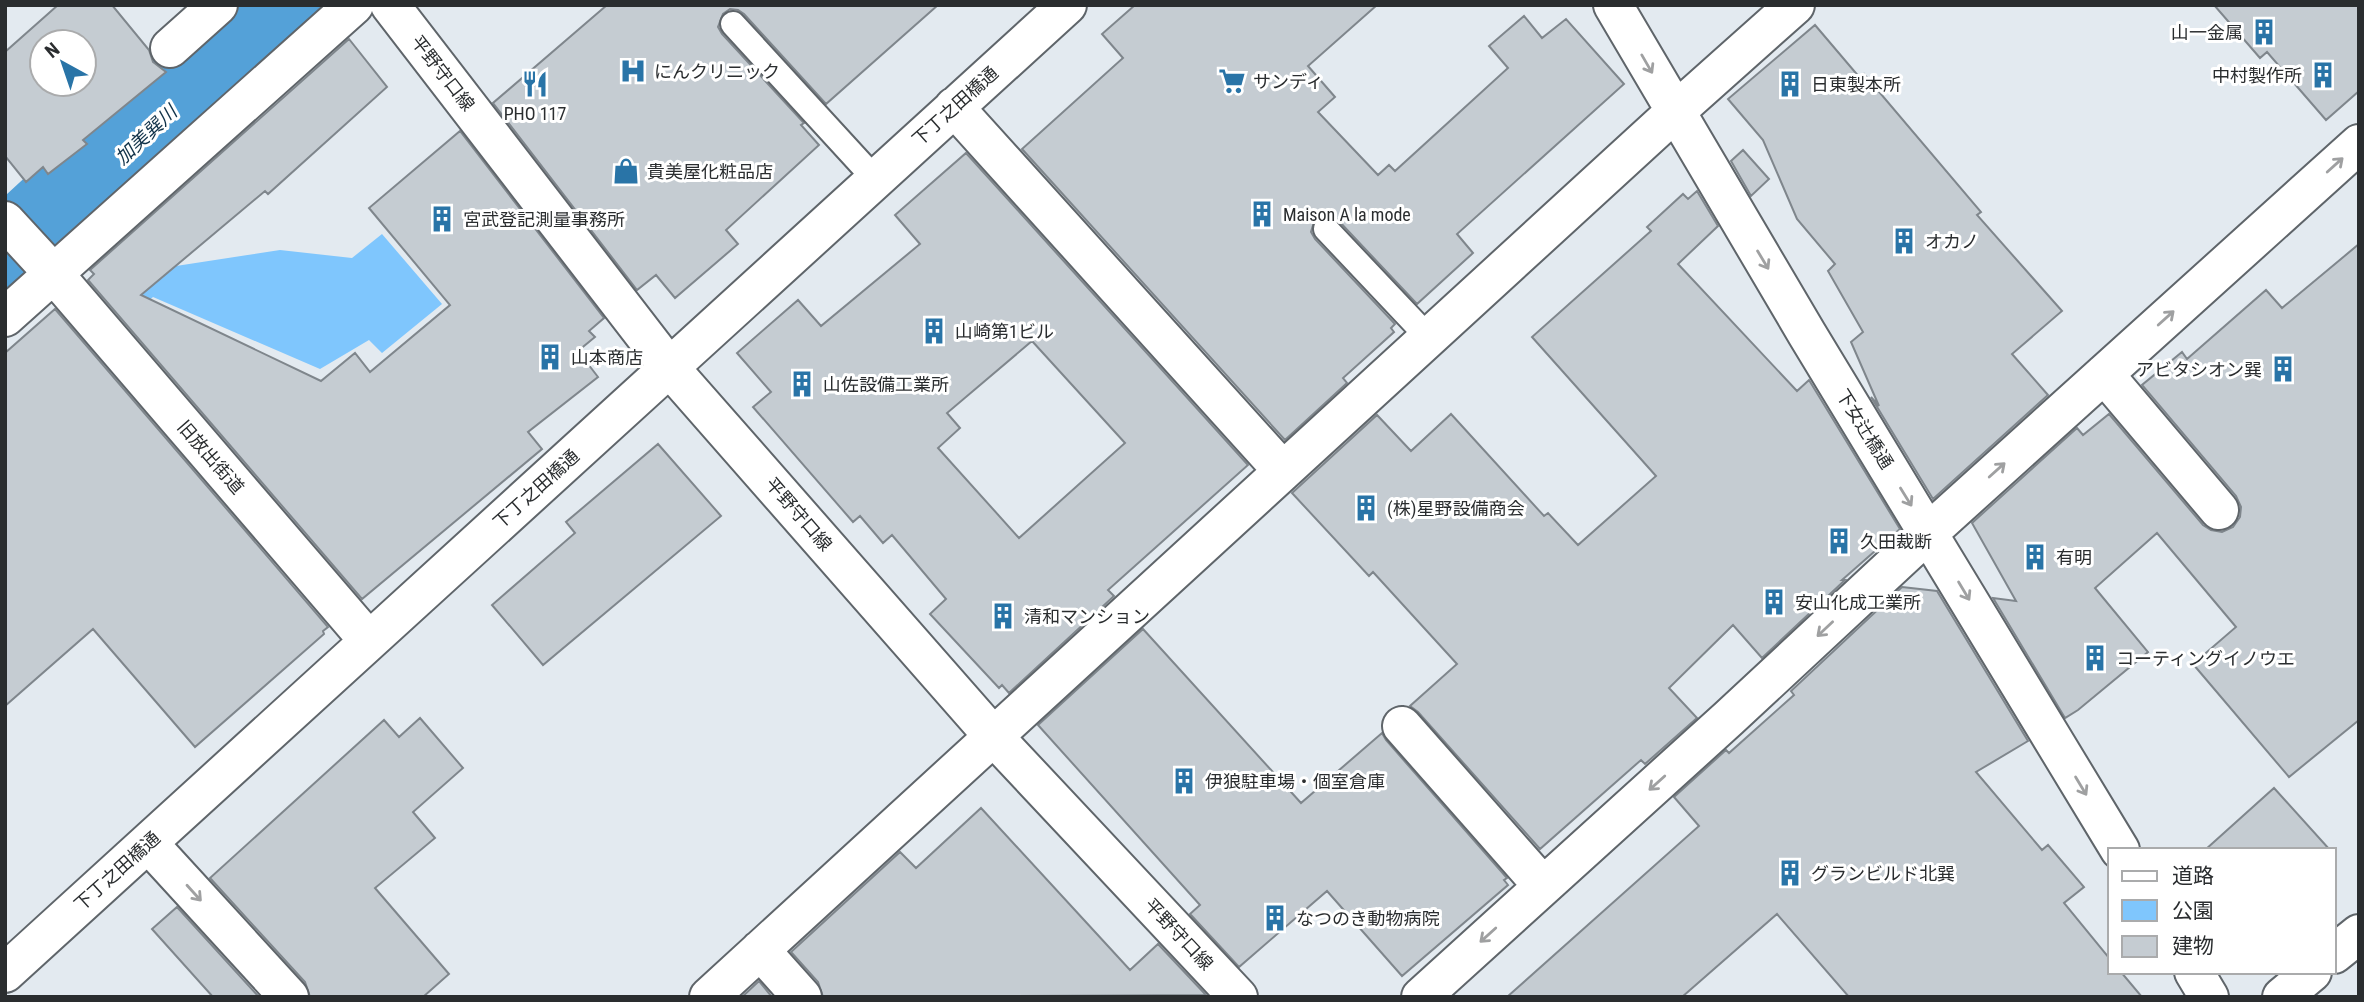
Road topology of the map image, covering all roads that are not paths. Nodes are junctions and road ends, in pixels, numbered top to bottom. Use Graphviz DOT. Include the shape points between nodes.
graph roads {
  1 [pos="218,5"];
  2 [pos="354,5"];
  3 [pos="390,5"];
  4 [pos="1067,5"];
  5 [pos="1613,5"];
  6 [pos="1795,5"];
  7 [pos="733,24"];
  8 [pos="170,48"];
  9 [pos="954,107"];
  10 [pos="1675,112"];
  11 [pos="2359,144"];
  12 [pos="875,179"];
  13 [pos="5,221"];
  14 [pos="1326,229"];
  15 [pos="48,269"];
  16 [pos="5,317"];
  17 [pos="1429,338"];
  18 [pos="669,367"];
  19 [pos="2105,374"];
  20 [pos="1283,471"];
  21 [pos="2219,510"];
  22 [pos="1928,533"];
  23 [pos="369,641"];
  24 [pos="1402,726"];
  25 [pos="994,737"];
  26 [pos="148,843"];
  27 [pos="2119,848"];
  28 [pos="1543,886"];
  29 [pos="2359,934"];
  30 [pos="760,950"];
  31 [pos="2336,952"];
  32 [pos="5,973"];
  33 [pos="2195,974"];
  34 [pos="2310,974"];
  35 [pos="289,997"];
  36 [pos="709,997"];
  37 [pos="802,997"];
  38 [pos="1238,997"];
  39 [pos="1420,997"];
  40 [pos="2209,997"];
  41 [pos="2282,997"];
  1 -- 8 [label="street"];
  2 -- 15 [label="street"];
  3 -- 18 [label="street, 平野守口線"];
  4 -- 9 [label="street, 下丁之田橋通"];
  5 -- 10 [label="street, 下女辻橋通, one-way"];
  6 -- 10 [label="street"];
  7 -- 12 [label="lane"];
  9 -- 12 [label="street, 下丁之田橋通"];
  9 -- 20 [label="street"];
  10 -- 17 [label="street"];
  10 -- 22 [label="street, 下女辻橋通, one-way"];
  19 -- 11 [label="street, one-way"];
  12 -- 18 [label="street, 下丁之田橋通"];
  13 -- 15 [label="street, 旧放出街道"];
  14 -- 17 [label="lane"];
  15 -- 16 [label="street"];
  15 -- 23 [label="street, 旧放出街道"];
  17 -- 20 [label="street"];
  18 -- 23 [label="street, 下丁之田橋通"];
  18 -- 25 [label="street, 平野守口線"];
  19 -- 21 [label="street"];
  22 -- 19 [label="street, one-way"];
  20 -- 25 [label="street"];
  22 -- 27 [label="street, 下女辻橋通, one-way"];
  22 -- 28 [label="street, one-way"];
  23 -- 26 [label="street, 下丁之田橋通"];
  24 -- 28 [label="street"];
  25 -- 30 [label="street"];
  25 -- 38 [label="street, 平野守口線"];
  26 -- 32 [label="street, 下丁之田橋通"];
  26 -- 35 [label="street, one-way"];
  28 -- 39 [label="street, one-way"];
  29 -- 31 [label="street"];
  30 -- 36 [label="street"];
  30 -- 37 [label="street"];
  33 -- 40 [label="street"];
  34 -- 41 [label="street"];
}
